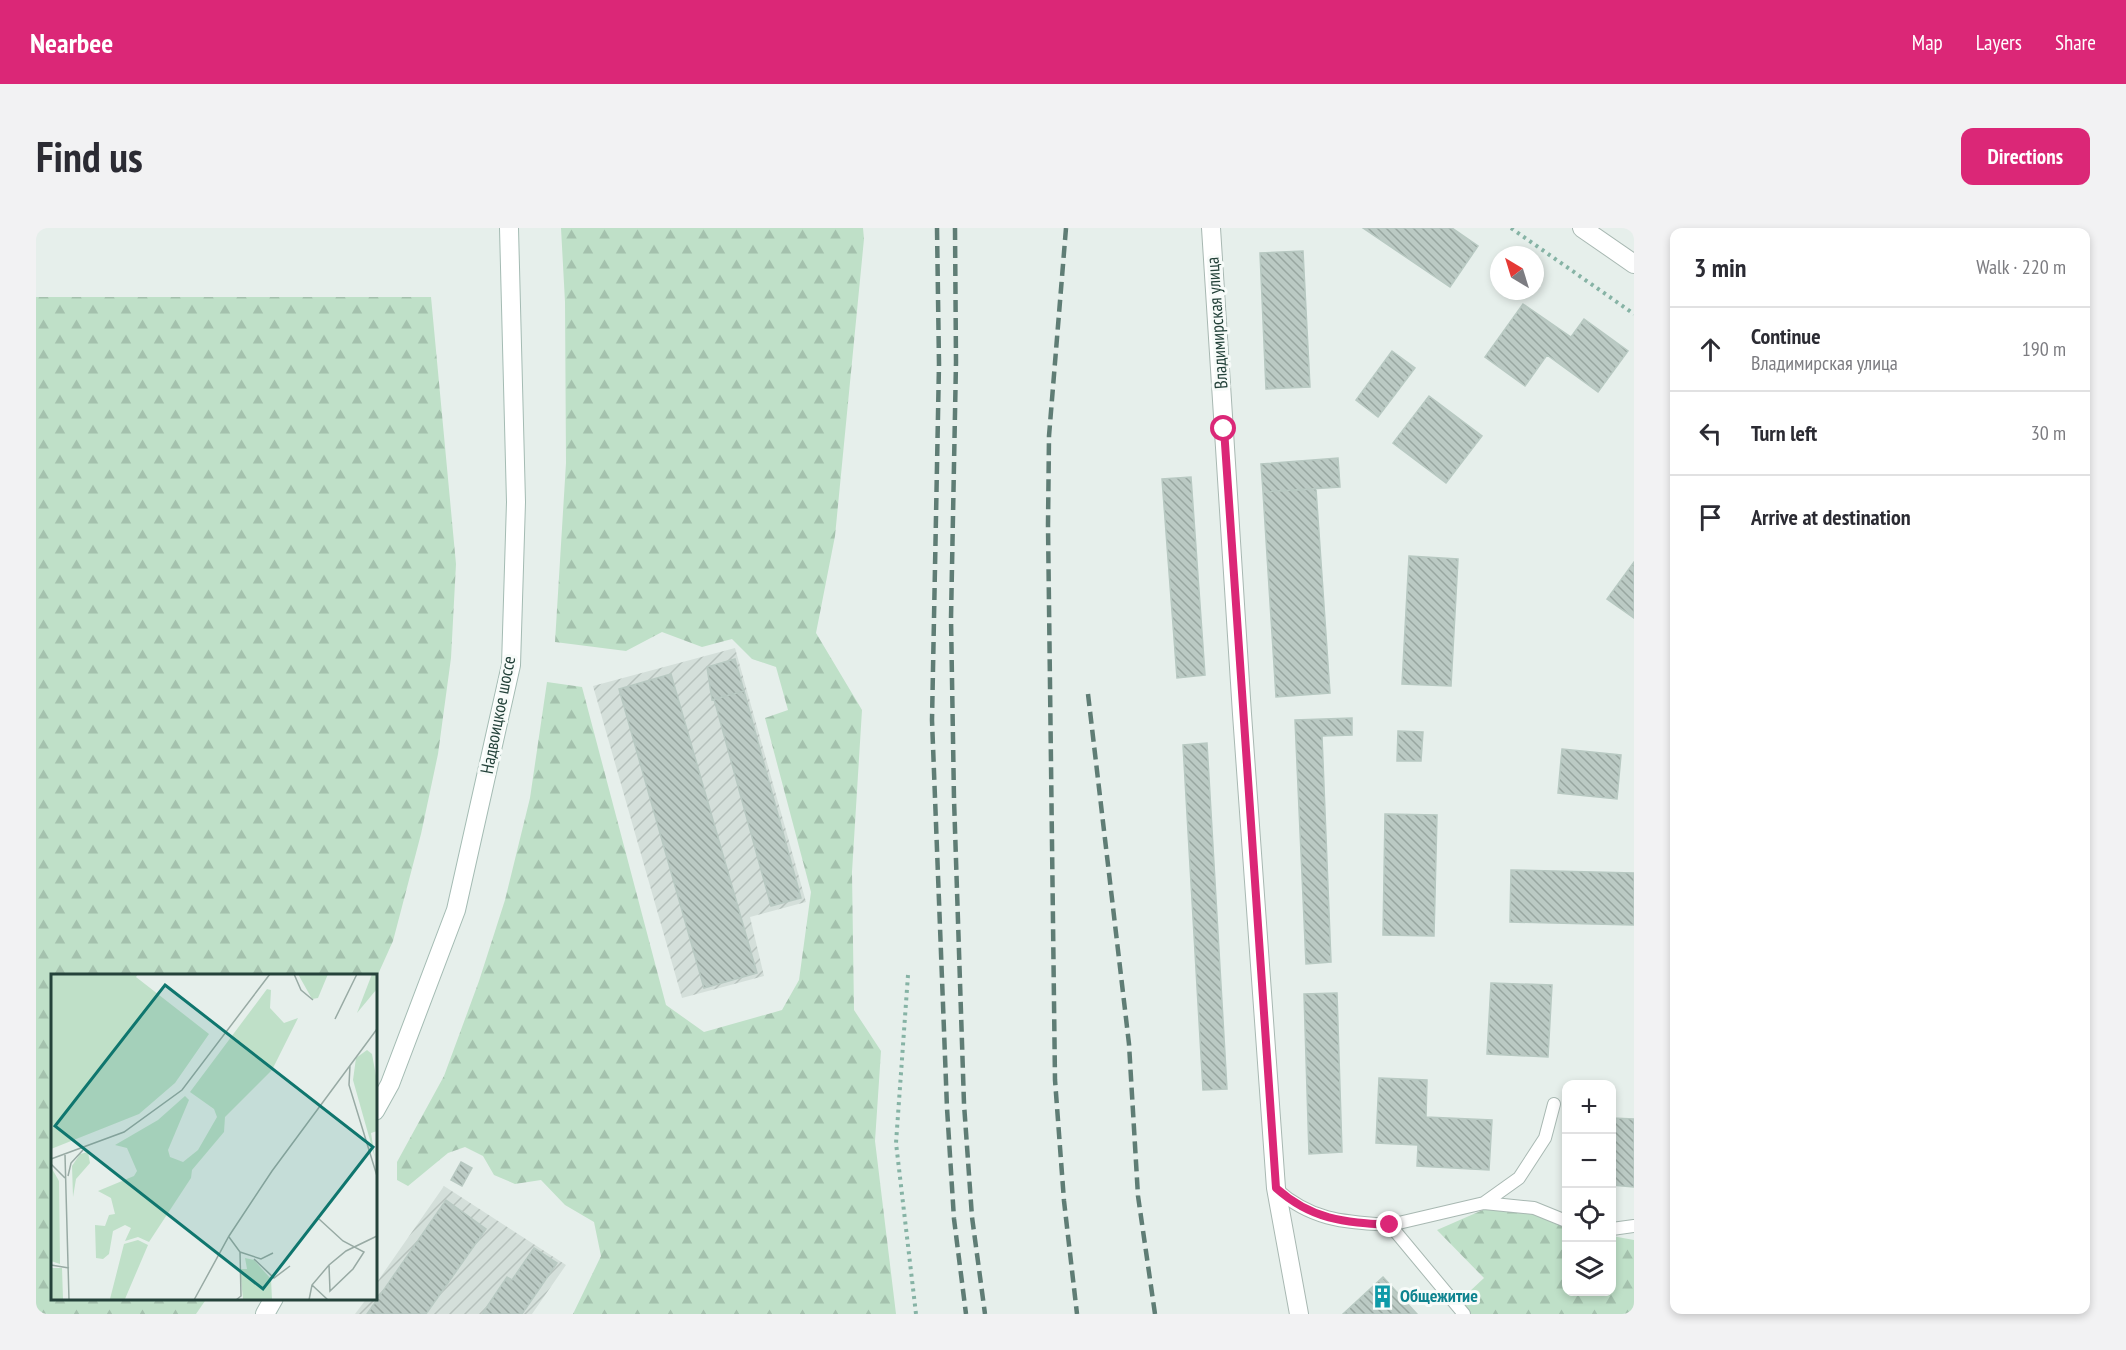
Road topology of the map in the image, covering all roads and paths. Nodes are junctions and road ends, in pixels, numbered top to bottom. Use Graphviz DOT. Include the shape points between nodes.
graph roads {
  1 [pos="509,228"];
  2 [pos="1211,228"];
  3 [pos="1511,228"];
  4 [pos="1582,228"];
  5 [pos="1634,264"];
  6 [pos="1634,314"];
  7 [pos="909,975"];
  8 [pos="1554,1104"];
  9 [pos="376,1110"];
  10 [pos="1276,1188"];
  11 [pos="1484,1203"];
  12 [pos="1562,1219"];
  13 [pos="1390,1225"];
  14 [pos="1634,1226"];
  15 [pos="1616,1228"];
  16 [pos="273,1299"];
  17 [pos="265,1314"];
  18 [pos="916,1314"];
  19 [pos="1299,1314"];
  20 [pos="1464,1314"];
  1 -- 9 [label="street, Надвоицкое шоссе" via="516,502 511,665 456,910 390,1084"];
  2 -- 10 [label="street, Владимирская улица"];
  3 -- 6 [label="path"];
  4 -- 5 [label="street"];
  7 -- 18 [label="path" via="896,1143"];
  8 -- 11 [label="lane" via="1545,1138 1519,1178"];
  10 -- 13 [label="lane" via="1295,1205 1335,1221"];
  10 -- 19 [label="street, Владимирская улица"];
  11 -- 12 [label="lane" via="1534,1208"];
  11 -- 13 [label="lane"];
  13 -- 20 [label="lane"];
  14 -- 15 [label="lane"];
  16 -- 17 [label="street"];
}
